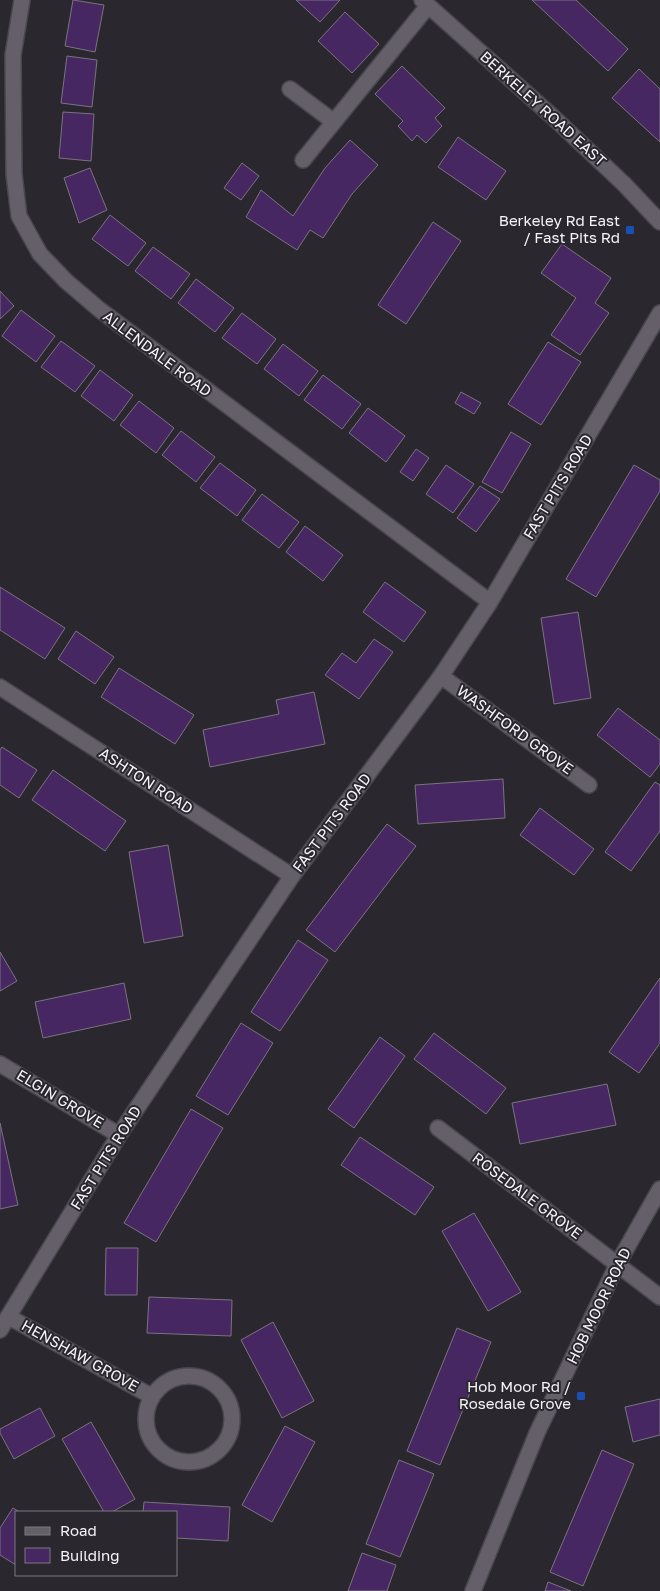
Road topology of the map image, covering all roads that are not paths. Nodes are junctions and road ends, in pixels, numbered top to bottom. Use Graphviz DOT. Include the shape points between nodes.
graph roads {
  1 [pos="22,0"];
  2 [pos="425,3"];
  3 [pos="7,55"];
  4 [pos="290,89"];
  5 [pos="334,122"];
  6 [pos="303,160"];
  7 [pos="660,222"];
  8 [pos="660,313"];
  9 [pos="490,602"];
  10 [pos="441,676"];
  11 [pos="0,687"];
  12 [pos="589,784"];
  13 [pos="292,876"];
  14 [pos="0,1064"];
  15 [pos="438,1128"];
  16 [pos="120,1135"];
  17 [pos="660,1188"];
  18 [pos="617,1265"];
  19 [pos="660,1297"];
  20 [pos="9,1316"];
  21 [pos="0,1330"];
  22 [pos="151,1396"];
  23 [pos="473,1591"];
  1 -- 3 [label="street, ALLENDALE ROAD"];
  2 -- 5 [label="street"];
  2 -- 7 [label="street, BERKELEY ROAD EAST" via="553,117"];
  3 -- 9 [label="street, ALLENDALE ROAD" via="20,216 40,254 108,316"];
  4 -- 5 [label="street"];
  5 -- 6 [label="street"];
  8 -- 9 [label="street, FAST PITS ROAD"];
  9 -- 10 [label="street, FAST PITS ROAD"];
  10 -- 12 [label="street, WASHFORD GROVE"];
  10 -- 13 [label="street, FAST PITS ROAD"];
  11 -- 13 [label="street, ASHTON ROAD"];
  13 -- 16 [label="street, FAST PITS ROAD"];
  14 -- 16 [label="street, ELGIN GROVE"];
  15 -- 18 [label="street, ROSEDALE GROVE"];
  16 -- 20 [label="street, FAST PITS ROAD"];
  17 -- 18 [label="street, HOB MOOR ROAD"];
  18 -- 19 [label="street, ROSEDALE GROVE"];
  18 -- 23 [label="street, HOB MOOR ROAD" via="538,1432"];
  20 -- 21 [label="street, FAST PITS ROAD"];
  20 -- 22 [label="street, HENSHAW GROVE"];
  22 -- 22 [label="street, HENSHAW GROVE" via="161,1385 189,1375 216,1385 226,1396 231,1410 232,1425 228,1439 208,1458 195,1462 181,1462 168,1457 157,1449 145,1423"];
}
